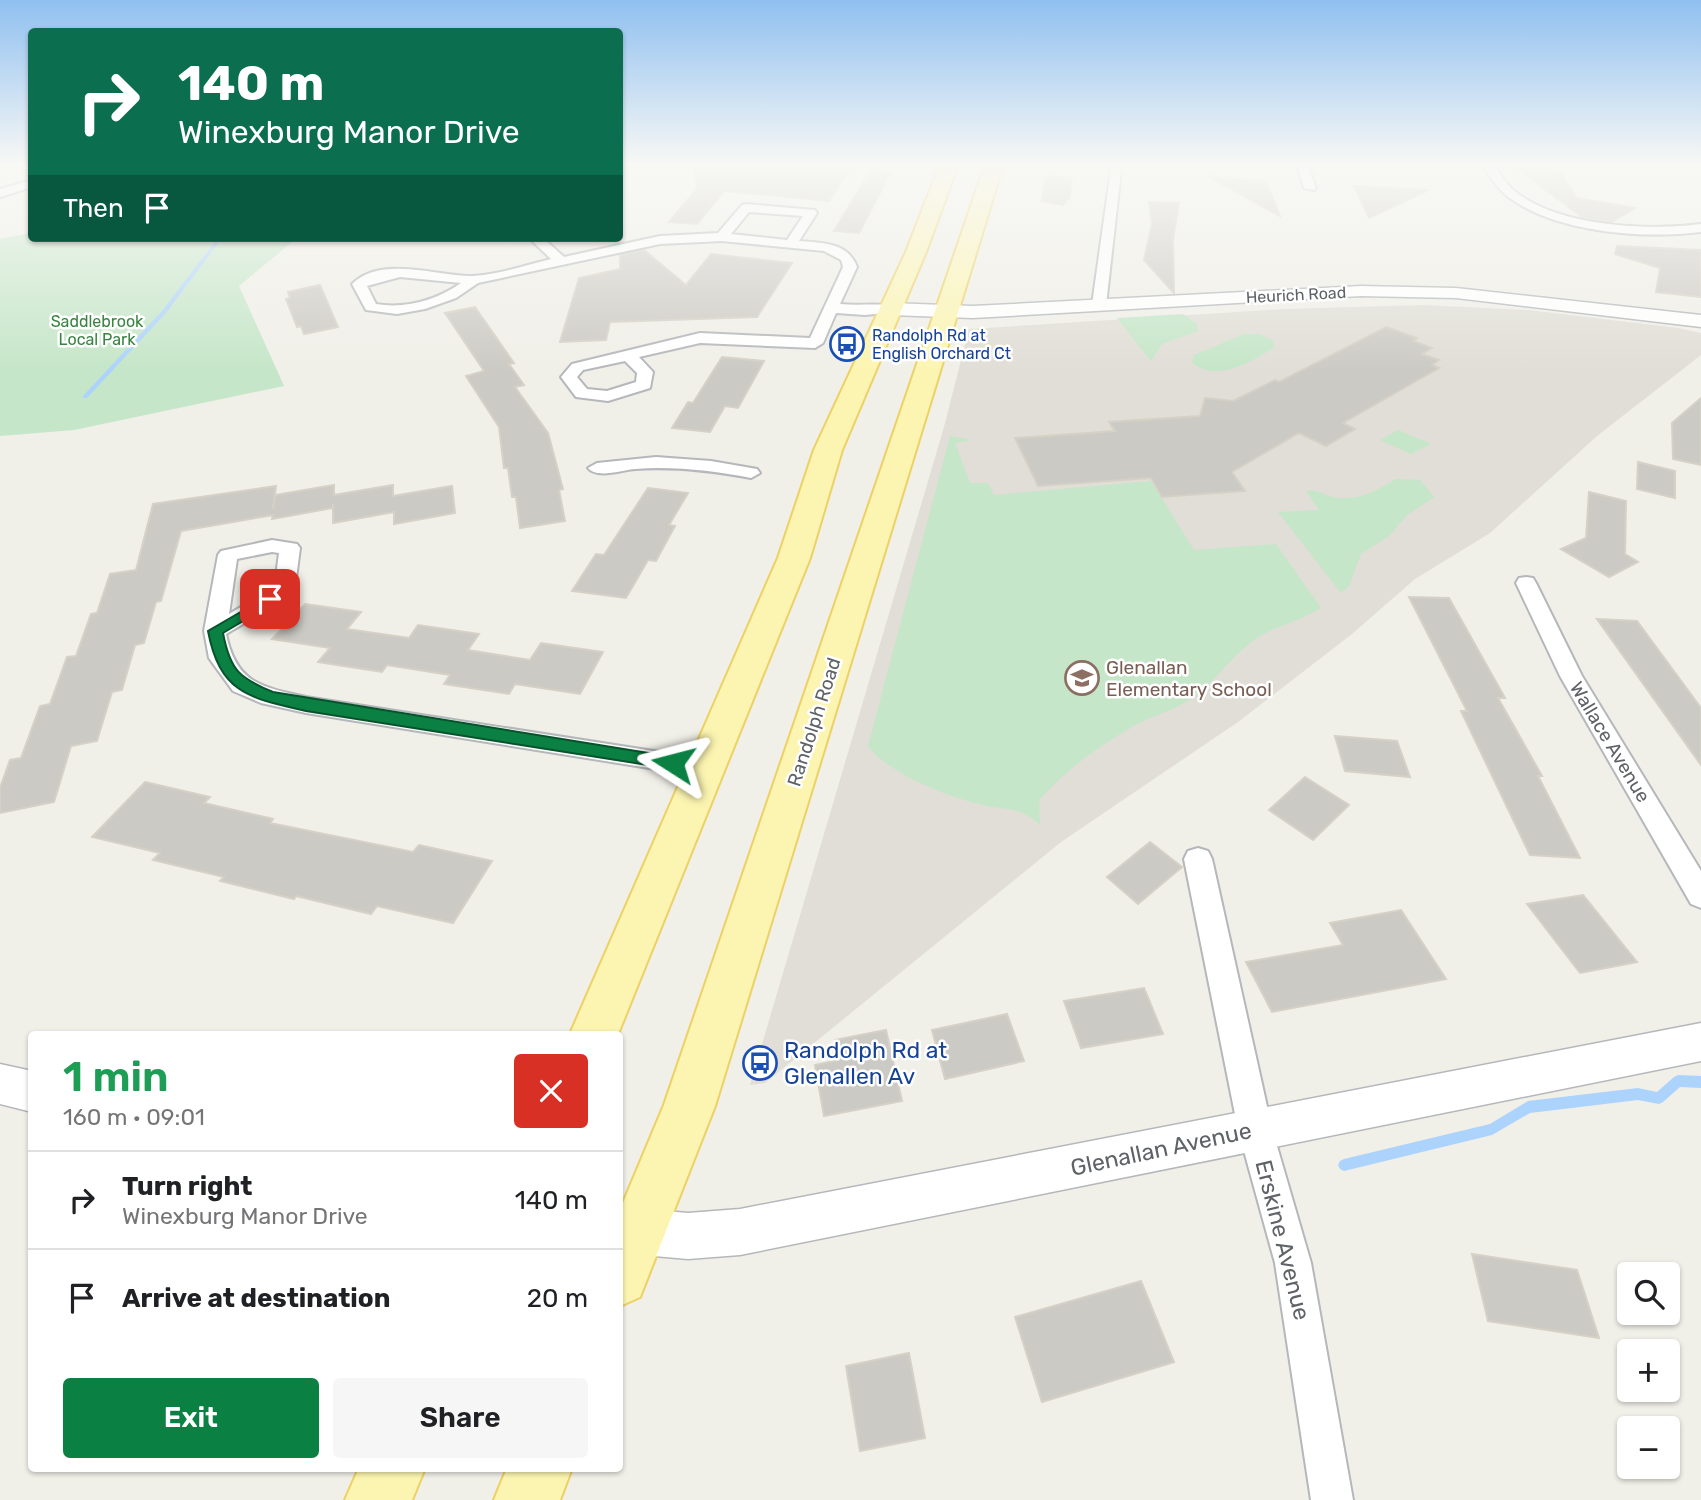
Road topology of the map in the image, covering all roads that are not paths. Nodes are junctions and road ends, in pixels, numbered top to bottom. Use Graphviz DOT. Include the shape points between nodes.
graph roads {
  1 [pos="726,232"];
  2 [pos="799,232"];
  3 [pos="924,232"];
  4 [pos="973,232"];
  5 [pos="1108,232"];
  6 [pos="722,237"];
  7 [pos="540,242"];
  8 [pos="791,244"];
  9 [pos="561,261"];
  10 [pos="473,280"];
  11 [pos="834,304"];
  12 [pos="1099,305"];
  13 [pos="890,309"];
  14 [pos="948,311"];
  15 [pos="1701,321"];
  16 [pos="628,355"];
  17 [pos="597,468"];
  18 [pos="751,472"];
  19 [pos="1526,583"];
  20 [pos="215,631"];
  21 [pos="705,768"];
  22 [pos="1198,859"];
  23 [pos="1701,896"];
  24 [pos="595,1031"];
  25 [pos="1701,1042"];
  26 [pos="0,1084"];
  27 [pos="28,1092"];
  28 [pos="1255,1129"];
  29 [pos="629,1231"];
  30 [pos="623,1262"];
  31 [pos="391,1472"];
  32 [pos="538,1472"];
  33 [pos="378,1500"];
  34 [pos="527,1500"];
  35 [pos="1332,1500"];
  1 -- 6 [label="street"];
  2 -- 8 [label="street"];
  3 -- 13 [label="main road"];
  4 -- 14 [label="main road, Randolph Road"];
  5 -- 12 [label="street"];
  6 -- 8 [label="street"];
  6 -- 9 [label="street" via="585,251"];
  7 -- 9 [label="street"];
  8 -- 11 [label="street" via="841,251 849,260"];
  9 -- 10 [label="street"];
  10 -- 10 [label="street" via="459,293 386,311 370,307 359,284 390,273"];
  11 -- 13 [label="street"];
  11 -- 16 [label="street" via="815,343 699,338"];
  12 -- 14 [label="street, Heurich Road"];
  12 -- 15 [label="street, Heurich Road" via="1361,291 1456,293"];
  13 -- 14 [label="street, Heurich Road"];
  13 -- 21 [label="main road" via="828,450 794,558"];
  14 -- 29 [label="main road, Randolph Road" via="689,1106"];
  17 -- 18 [label="street" via="641,461 700,462"];
  19 -- 23 [label="street, Wallace Avenue" via="1571,676"];
  20 -- 21 [label="street" via="220,658 241,685 269,697"];
  21 -- 24 [label="main road"];
  22 -- 28 [label="street, Erskine Avenue"];
  25 -- 28 [label="street, Glenallan Avenue"];
  26 -- 27 [label="street"];
  28 -- 29 [label="street, Glenallan Avenue" via="740,1232 688,1236"];
  28 -- 35 [label="street, Erskine Avenue" via="1293,1264"];
  29 -- 30 [label="main road, Randolph Road"];
  31 -- 33 [label="main road"];
  32 -- 34 [label="main road"];
}
